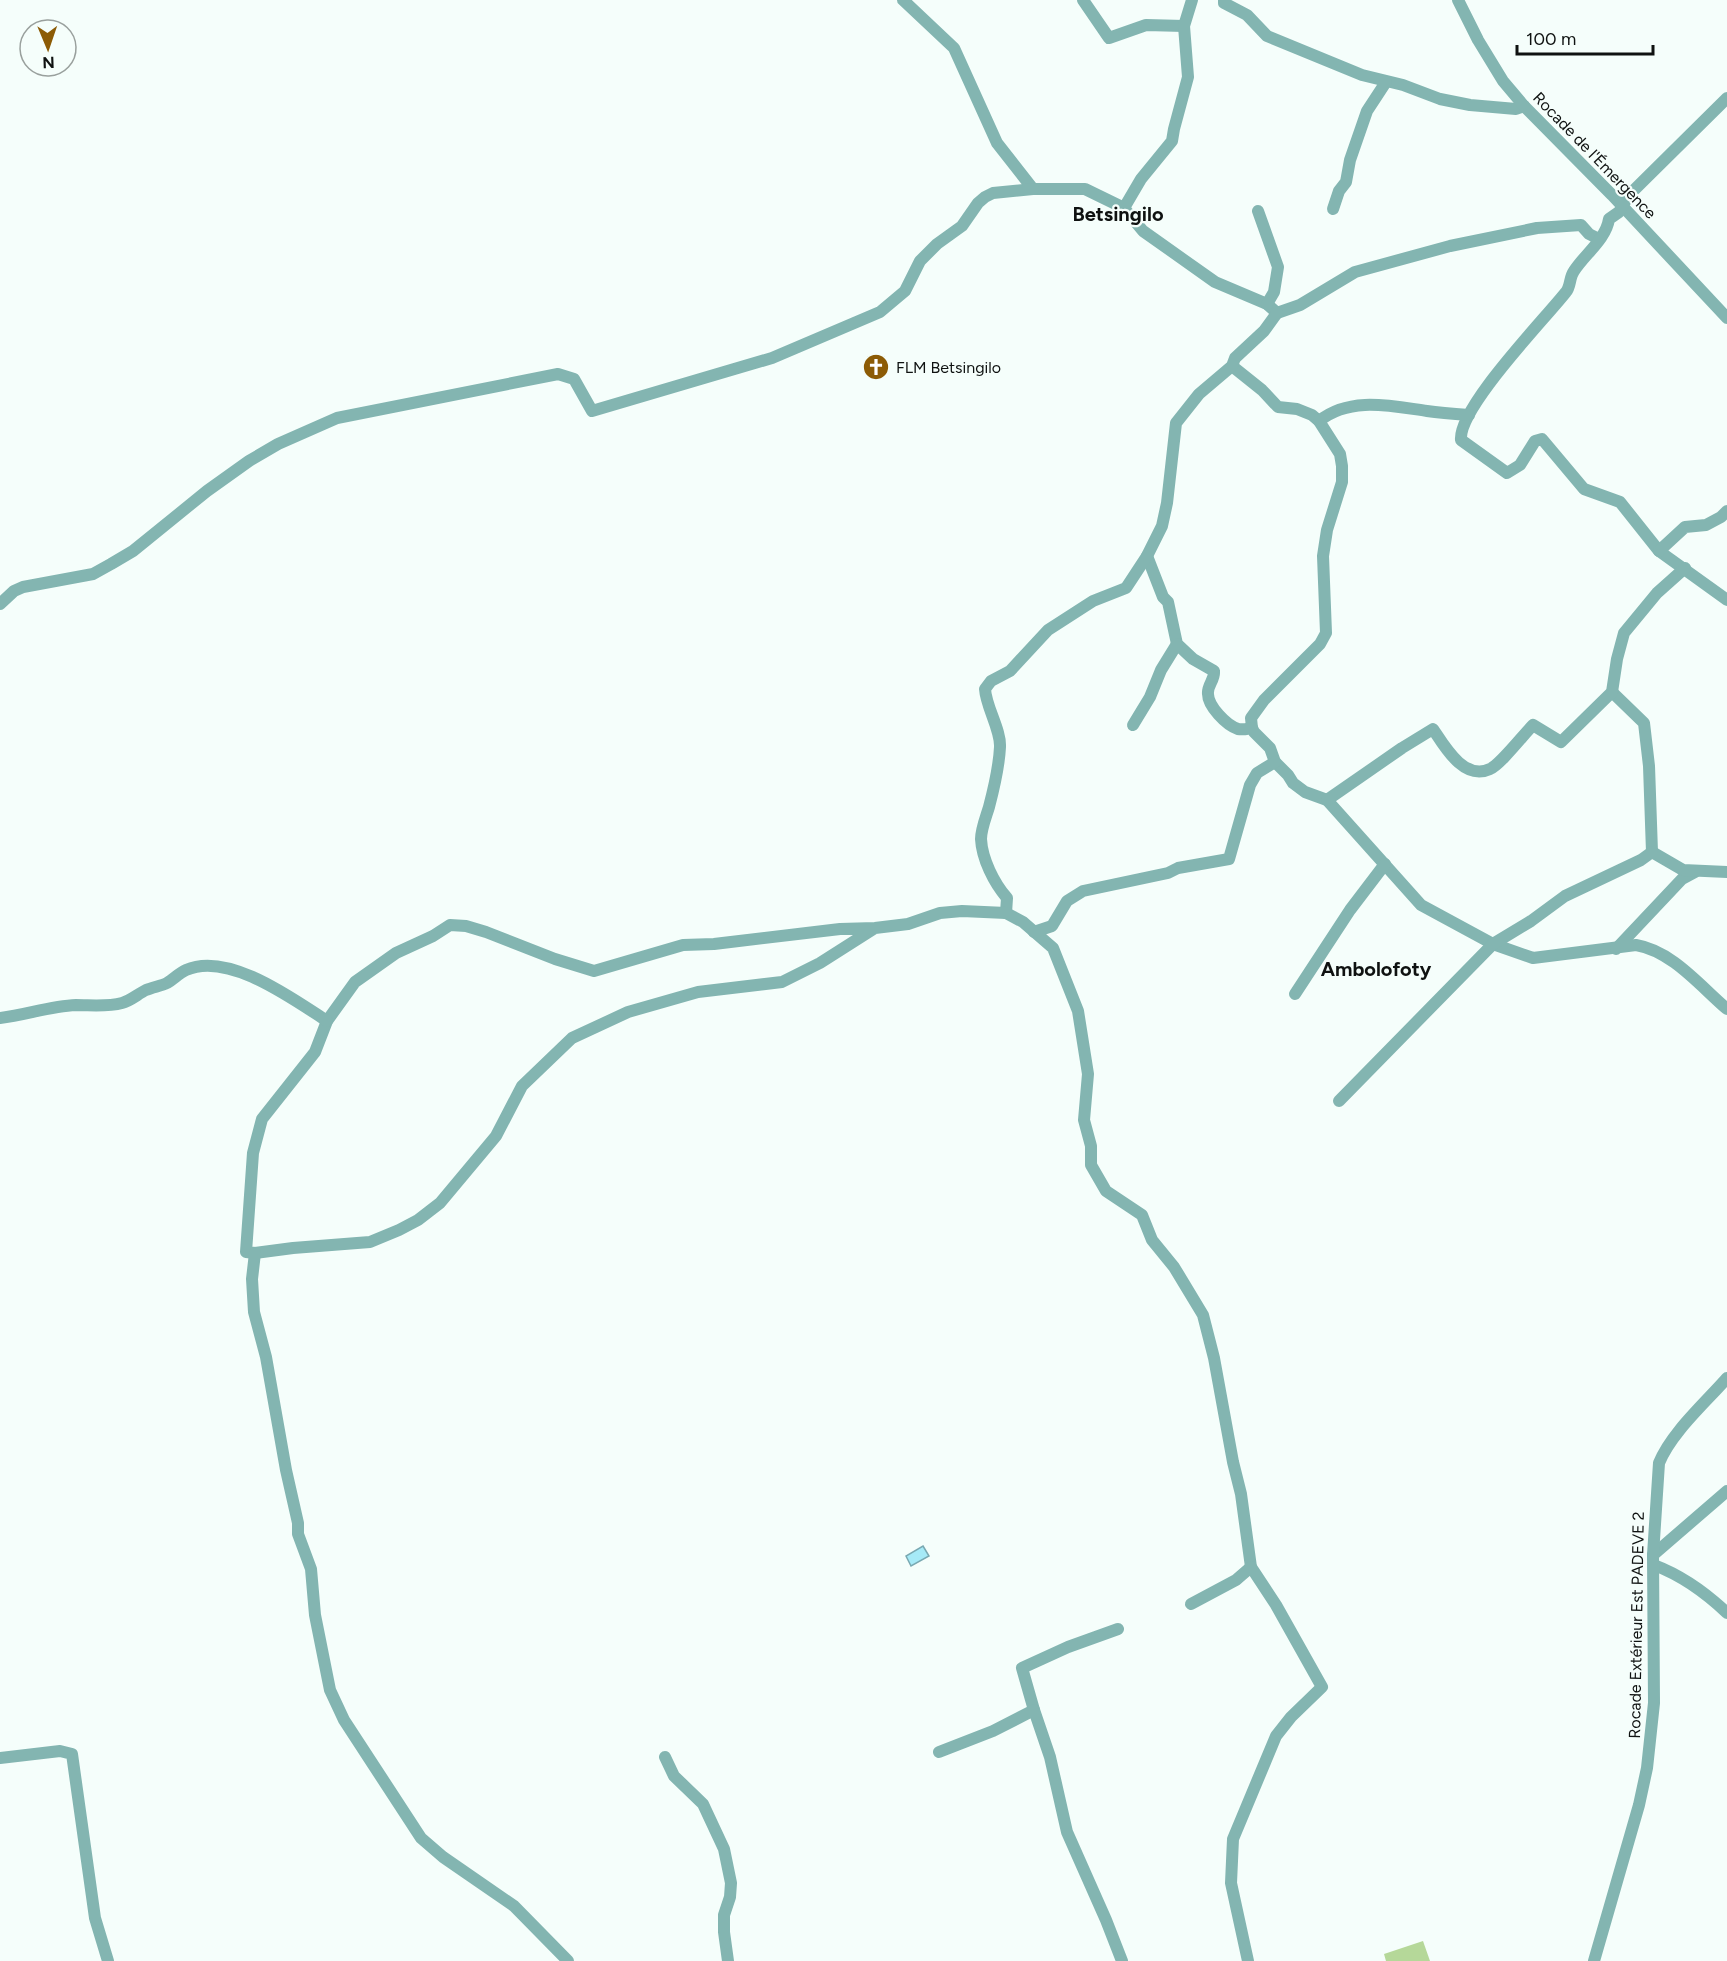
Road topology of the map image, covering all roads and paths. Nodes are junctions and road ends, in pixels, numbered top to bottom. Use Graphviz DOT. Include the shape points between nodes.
graph roads {
  1 [pos="903,0"];
  2 [pos="1083,0"];
  3 [pos="1192,0"];
  4 [pos="1224,0"];
  5 [pos="1458,0"];
  6 [pos="1184,26"];
  7 [pos="1386,82"];
  8 [pos="1727,98"];
  9 [pos="1524,106"];
  10 [pos="1033,189"];
  11 [pos="1622,206"];
  12 [pos="1124,208"];
  13 [pos="1333,209"];
  14 [pos="1258,211"];
  15 [pos="1599,239"];
  16 [pos="1267,304"];
  17 [pos="1277,313"];
  18 [pos="1727,318"];
  19 [pos="1232,366"];
  20 [pos="1469,416"];
  21 [pos="1319,422"];
  22 [pos="1727,511"];
  23 [pos="1659,551"];
  24 [pos="1147,556"];
  25 [pos="1685,568"];
  26 [pos="1727,600"];
  27 [pos="0,604"];
  28 [pos="1177,644"];
  29 [pos="1612,692"];
  30 [pos="1132,725"];
  31 [pos="1252,728"];
  32 [pos="1275,762"];
  33 [pos="1327,800"];
  34 [pos="1652,852"];
  35 [pos="1385,864"];
  36 [pos="1695,872"];
  37 [pos="1727,872"];
  38 [pos="1006,913"];
  39 [pos="874,928"];
  40 [pos="1034,932"];
  41 [pos="1493,944"];
  42 [pos="1616,949"];
  43 [pos="1295,994"];
  44 [pos="1727,1009"];
  45 [pos="0,1018"];
  46 [pos="327,1021"];
  47 [pos="1339,1101"];
  48 [pos="255,1253"];
  49 [pos="1727,1378"];
  50 [pos="1727,1491"];
  51 [pos="1654,1560"];
  52 [pos="1251,1567"];
  53 [pos="1191,1604"];
  54 [pos="1727,1613"];
  55 [pos="1118,1629"];
  56 [pos="1034,1710"];
  57 [pos="939,1752"];
  58 [pos="665,1757"];
  59 [pos="0,1758"];
  60 [pos="108,1961"];
  61 [pos="568,1961"];
  62 [pos="728,1961"];
  63 [pos="1122,1961"];
  64 [pos="1248,1961"];
  65 [pos="1593,1961"];
  1 -- 10 [label="street" via="954,48 997,143"];
  2 -- 6 [label="street" via="1109,38 1146,25"];
  3 -- 6 [label="street"];
  4 -- 7 [label="street" via="1247,15 1267,36"];
  5 -- 9 [label="street, Rocade de l'Émergence" via="1503,81"];
  6 -- 12 [label="street" via="1188,77 1172,141 1141,179"];
  7 -- 9 [label="street" via="1470,105 1516,109"];
  7 -- 13 [label="street" via="1368,111 1346,182"];
  8 -- 11 [label="street" via="1665,157"];
  9 -- 11 [label="street, Rocade de l'Émergence"];
  10 -- 12 [label="street" via="1085,189"];
  10 -- 27 [label="street" via="985,197 963,226 920,261 905,291 880,312 772,358 591,411 574,379 558,374 337,418 249,461 133,551 93,574 23,586"];
  11 -- 15 [label="street"];
  11 -- 18 [label="street, Rocade de l'Émergence"];
  12 -- 16 [label="street" via="1143,231 1215,282"];
  14 -- 16 [label="street" via="1278,267 1274,292"];
  15 -- 17 [label="street" via="1581,225 1537,228 1450,246 1355,272 1300,305"];
  15 -- 20 [label="street" via="1572,273 1569,290 1504,364"];
  16 -- 17 [label="street"];
  17 -- 19 [label="street"];
  19 -- 21 [label="street" via="1278,407 1296,409"];
  19 -- 24 [label="street" via="1199,394 1176,423 1167,503"];
  20 -- 21 [label="street" via="1369,404 1340,409"];
  20 -- 23 [label="street" via="1461,440 1507,473 1520,465 1535,441 1542,439 1584,489 1620,502"];
  21 -- 31 [label="street" via="1340,454 1342,466 1323,556 1326,633 1320,644 1264,700 1251,718"];
  22 -- 23 [label="street" via="1706,525 1686,527"];
  23 -- 25 [label="street"];
  24 -- 28 [label="street" via="1168,602"];
  24 -- 38 [label="street" via="1126,588 1093,601 1048,630 1010,671 985,688 1000,745 981,838 985,858 1007,898"];
  25 -- 26 [label="street"];
  25 -- 29 [label="street" via="1657,593 1624,633"];
  28 -- 30 [label="street"];
  28 -- 31 [label="street" via="1214,671 1208,695 1227,723 1243,730"];
  29 -- 33 [label="street" via="1561,742 1533,725 1491,769 1470,770 1451,756 1433,729"];
  29 -- 34 [label="street" via="1644,723"];
  31 -- 32 [label="street" via="1270,748"];
  32 -- 33 [label="street" via="1305,792"];
  32 -- 40 [label="street" via="1257,773 1250,785 1229,859 1083,891 1067,901 1052,926"];
  33 -- 35 [label="street"];
  34 -- 36 [label="street" via="1683,870"];
  34 -- 41 [label="street" via="1565,897"];
  35 -- 41 [label="street" via="1421,905"];
  35 -- 43 [label="street"];
  36 -- 37 [label="street"];
  36 -- 42 [label="street" via="1682,879"];
  38 -- 39 [label="street" via="940,913 908,924"];
  38 -- 40 [label="street"];
  39 -- 46 [label="street" via="683,945 594,971 486,932 450,925 369,970 355,982"];
  39 -- 48 [label="street" via="782,982 698,992 628,1012 572,1038 522,1086 496,1136 440,1203 399,1230 370,1242"];
  40 -- 52 [label="street" via="1053,948 1078,1011 1088,1074 1084,1120 1091,1165 1106,1191 1142,1215 1152,1240 1174,1267 1203,1315 1242,1494"];
  41 -- 42 [label="street" via="1533,958"];
  41 -- 47 [label="street"];
  42 -- 44 [label="street" via="1636,945 1650,948 1677,964"];
  45 -- 46 [label="street" via="47,1008 123,1003 187,969 214,965 252,976"];
  46 -- 48 [label="street" via="315,1052 262,1119 253,1154 246,1252"];
  48 -- 61 [label="street" via="254,1312 266,1357 298,1534 311,1569 315,1615 330,1690 344,1720 421,1838 514,1906"];
  49 -- 51 [label="street, Rocade Extérieur Est PADEVE 2" via="1664,1451 1659,1463"];
  50 -- 51 [label="street"];
  51 -- 54 [label="street" via="1693,1583"];
  51 -- 65 [label="street, Rocade Extérieur Est PADEVE 2" via="1654,1703 1647,1768"];
  52 -- 53 [label="street" via="1236,1580"];
  52 -- 64 [label="street" via="1322,1687 1276,1736 1233,1839 1231,1883"];
  55 -- 56 [label="street" via="1022,1668"];
  56 -- 57 [label="street"];
  56 -- 63 [label="street" via="1050,1757 1067,1832"];
  58 -- 62 [label="street" via="674,1776 703,1804 724,1849 731,1883 724,1915"];
  59 -- 60 [label="street" via="60,1751 72,1754 95,1918"];
}
